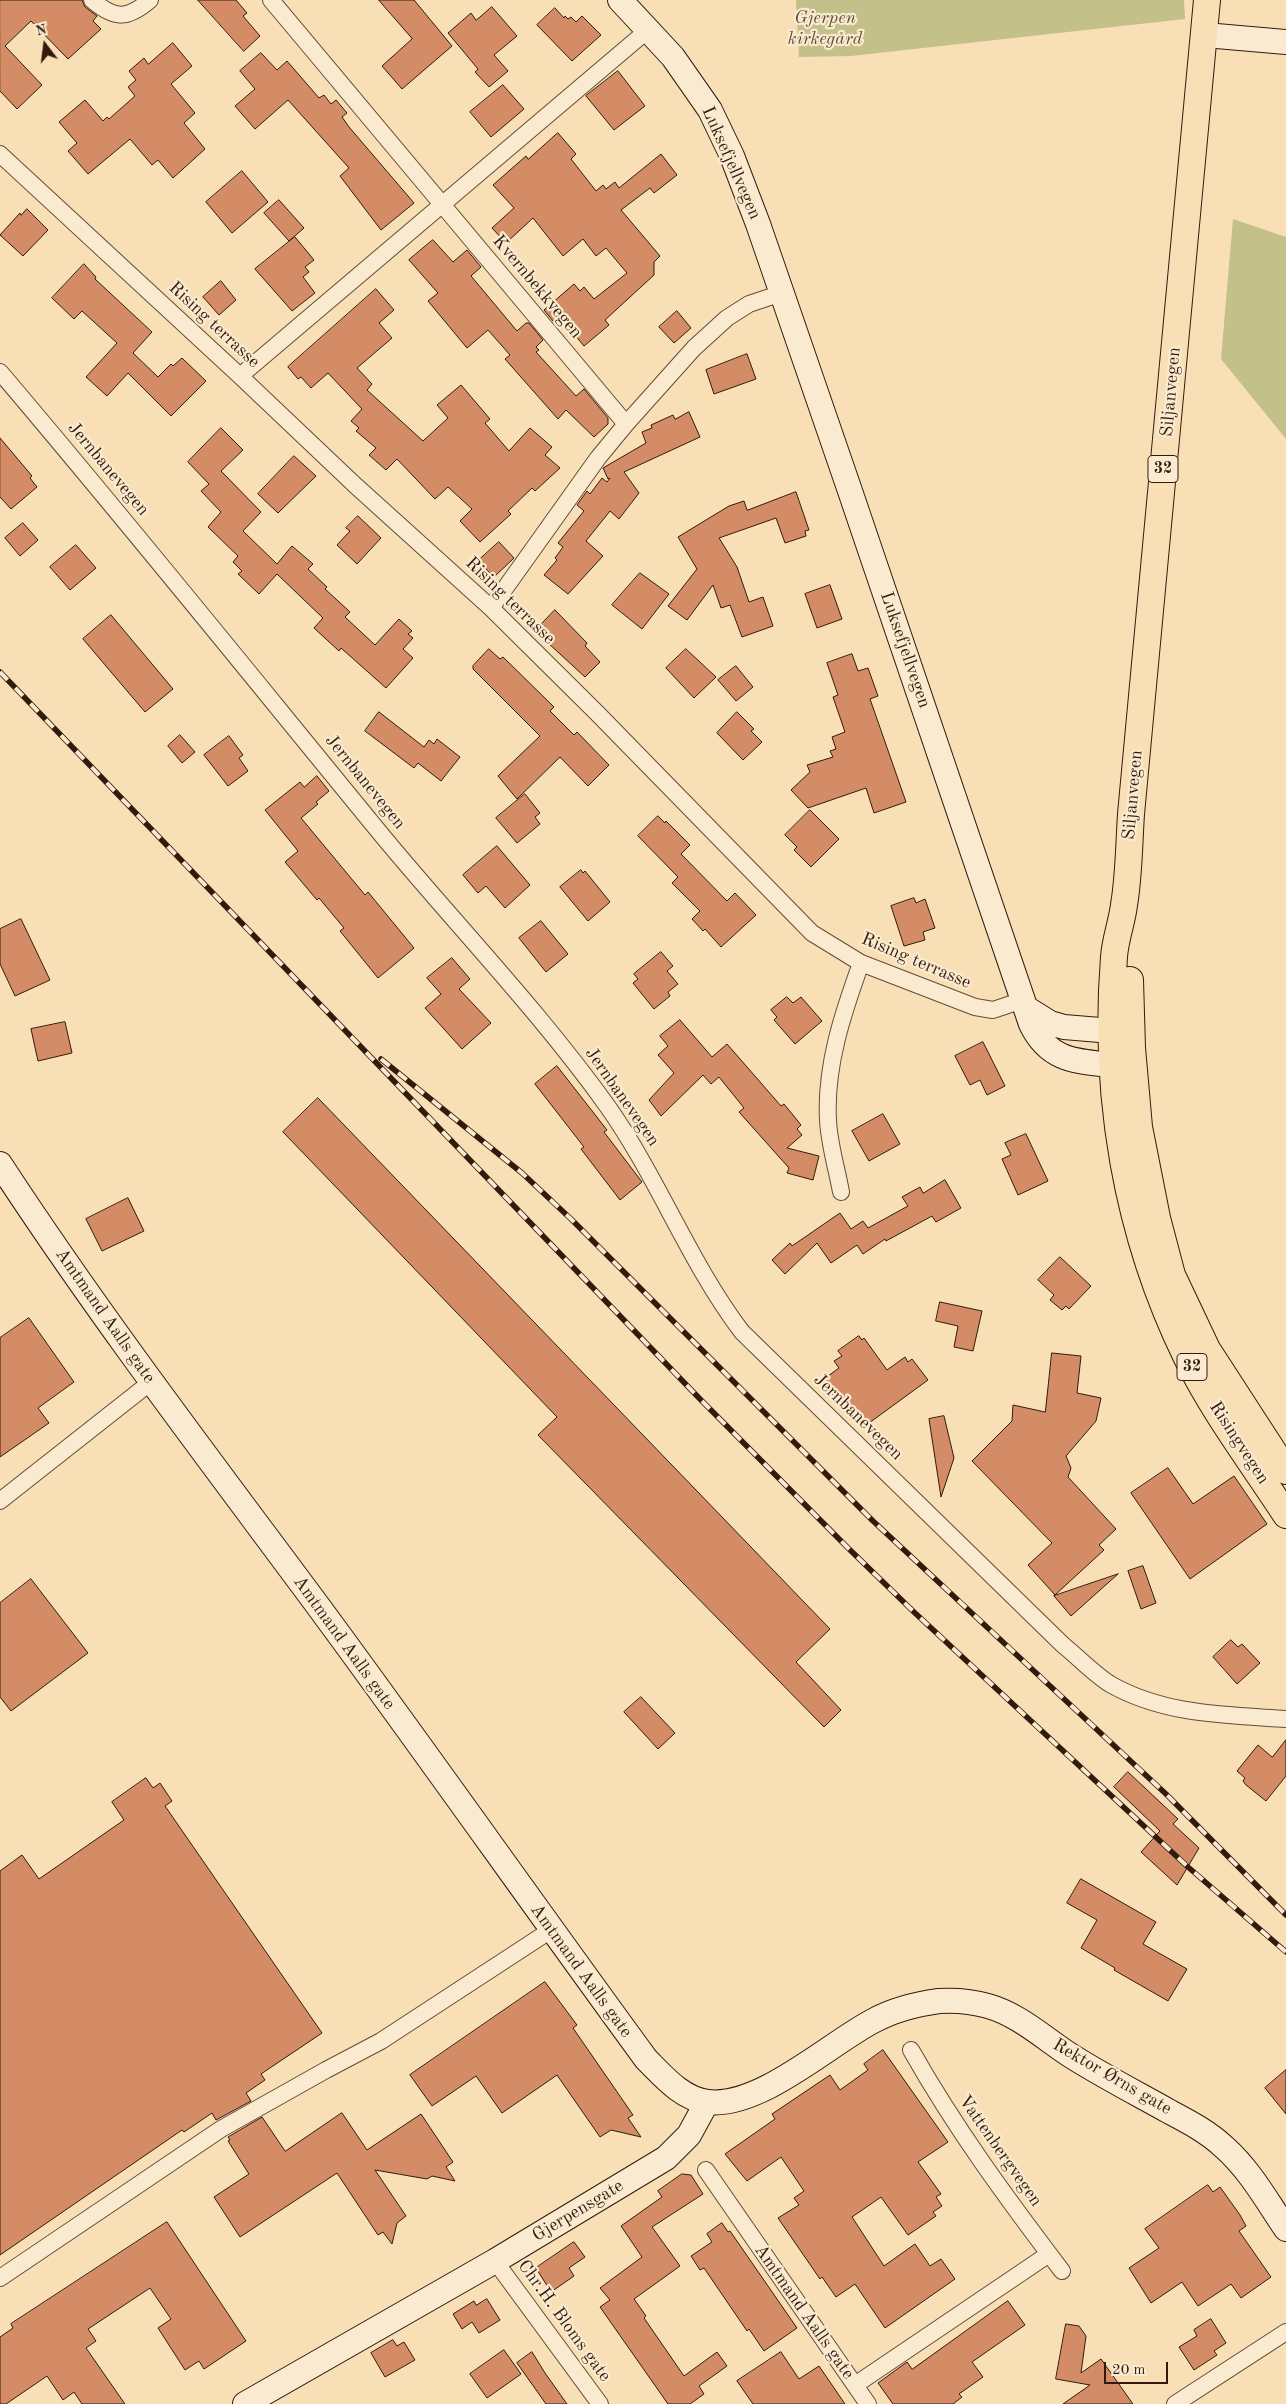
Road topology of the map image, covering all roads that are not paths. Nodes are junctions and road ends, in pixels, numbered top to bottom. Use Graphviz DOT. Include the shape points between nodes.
graph roads {
  1 [pos="92,0"];
  2 [pos="150,0"];
  3 [pos="271,0"];
  4 [pos="620,0"];
  5 [pos="1207,0"];
  6 [pos="649,30"];
  7 [pos="1205,35"];
  8 [pos="1286,42"];
  9 [pos="0,154"];
  10 [pos="442,205"];
  11 [pos="782,293"];
  12 [pos="0,372"];
  13 [pos="240,376"];
  14 [pos="626,424"];
  15 [pos="491,608"];
  16 [pos="1125,904"];
  17 [pos="861,963"];
  18 [pos="1025,1004"];
  19 [pos="1112,1030"];
  20 [pos="1132,1048"];
  21 [pos="1112,1065"];
  22 [pos="0,1164"];
  23 [pos="841,1192"];
  24 [pos="1131,1202"];
  25 [pos="1157,1218"];
  26 [pos="152,1382"];
  27 [pos="1286,1471"];
  28 [pos="0,1501"];
  29 [pos="1286,1515"];
  30 [pos="1286,1719"];
  31 [pos="551,1930"];
  32 [pos="912,2050"];
  33 [pos="707,2102"];
  34 [pos="706,2170"];
  35 [pos="1286,2229"];
  36 [pos="1049,2254"];
  37 [pos="495,2261"];
  38 [pos="1062,2271"];
  39 [pos="0,2278"];
  40 [pos="1286,2332"];
  41 [pos="855,2385"];
  42 [pos="245,2404"];
  43 [pos="600,2404"];
  44 [pos="868,2404"];
  45 [pos="1175,2404"];
  1 -- 2 [label="street" via="103,9 122,15 137,11"];
  3 -- 10 [label="street, Kvernbekkvegen"];
  4 -- 6 [label="main road, Luksefjellvegen"];
  5 -- 7 [label="main road, Siljanvegen / 32"];
  6 -- 10 [label="street"];
  6 -- 11 [label="main road, Luksefjellvegen" via="673,57 710,110 740,176"];
  7 -- 8 [label="main road"];
  7 -- 16 [label="main road, Siljanvegen / 32"];
  9 -- 13 [label="street, Rising terrasse"];
  10 -- 13 [label="street"];
  10 -- 14 [label="street, Kvernbekkvegen"];
  11 -- 14 [label="street" via="749,304 727,318 694,348"];
  11 -- 18 [label="main road, Luksefjellvegen"];
  12 -- 30 [label="street, Jernbanevegen" via="436,900 559,1043 640,1155 721,1304 742,1332 1063,1645 1109,1684 1148,1702 1197,1713"];
  13 -- 15 [label="street, Rising terrasse"];
  14 -- 15 [label="street" via="592,466"];
  15 -- 17 [label="street, Rising terrasse" via="812,933"];
  16 -- 19 [label="main road, Siljanvegen / 32" via="1114,955"];
  16 -- 20 [label="main road, Siljanvegen / 32" via="1130,953"];
  17 -- 18 [label="street, Rising terrasse" via="975,1007 993,1010"];
  17 -- 23 [label="street" via="842,1019 829,1082 828,1121"];
  18 -- 19 [label="main road" via="1050,1023"];
  18 -- 21 [label="main road, Luksefjellvegen" via="1042,1044 1071,1061"];
  19 -- 20 [label="main road"];
  19 -- 21 [label="main road, Siljanvegen / 32"];
  20 -- 21 [label="main road"];
  20 -- 25 [label="main road, Siljanvegen / 32" via="1139,1127"];
  21 -- 24 [label="main road, Siljanvegen / 32"];
  22 -- 26 [label="main road, Amtmand Aalls gate"];
  24 -- 29 [label="main road, Risingvegen / 32" via="1162,1302 1188,1359"];
  25 -- 27 [label="main road, Risingvegen / 32" via="1172,1275 1207,1350"];
  26 -- 28 [label="street"];
  26 -- 31 [label="main road, Amtmand Aalls gate" via="323,1612"];
  31 -- 33 [label="main road, Amtmand Aalls gate" via="646,2059 687,2095"];
  31 -- 39 [label="street" via="381,2041 221,2129"];
  32 -- 36 [label="street, Vattenbergvegen" via="966,2139"];
  33 -- 35 [label="main road, Rektor Ørns gate" via="739,2098 765,2088 868,2024 896,2011 941,2001 989,2006 1201,2129 1223,2145 1242,2164"];
  33 -- 37 [label="main road, Gjerpensgate" via="689,2135 666,2158"];
  34 -- 41 [label="street, Amtmand Aalls gate"];
  36 -- 38 [label="street, Vattenbergvegen"];
  36 -- 41 [label="street"];
  37 -- 42 [label="main road, Gjerpensgate"];
  37 -- 43 [label="street, Chr.H. Bloms gate"];
  40 -- 45 [label="street"];
  41 -- 44 [label="street, Amtmand Aalls gate"];
}
